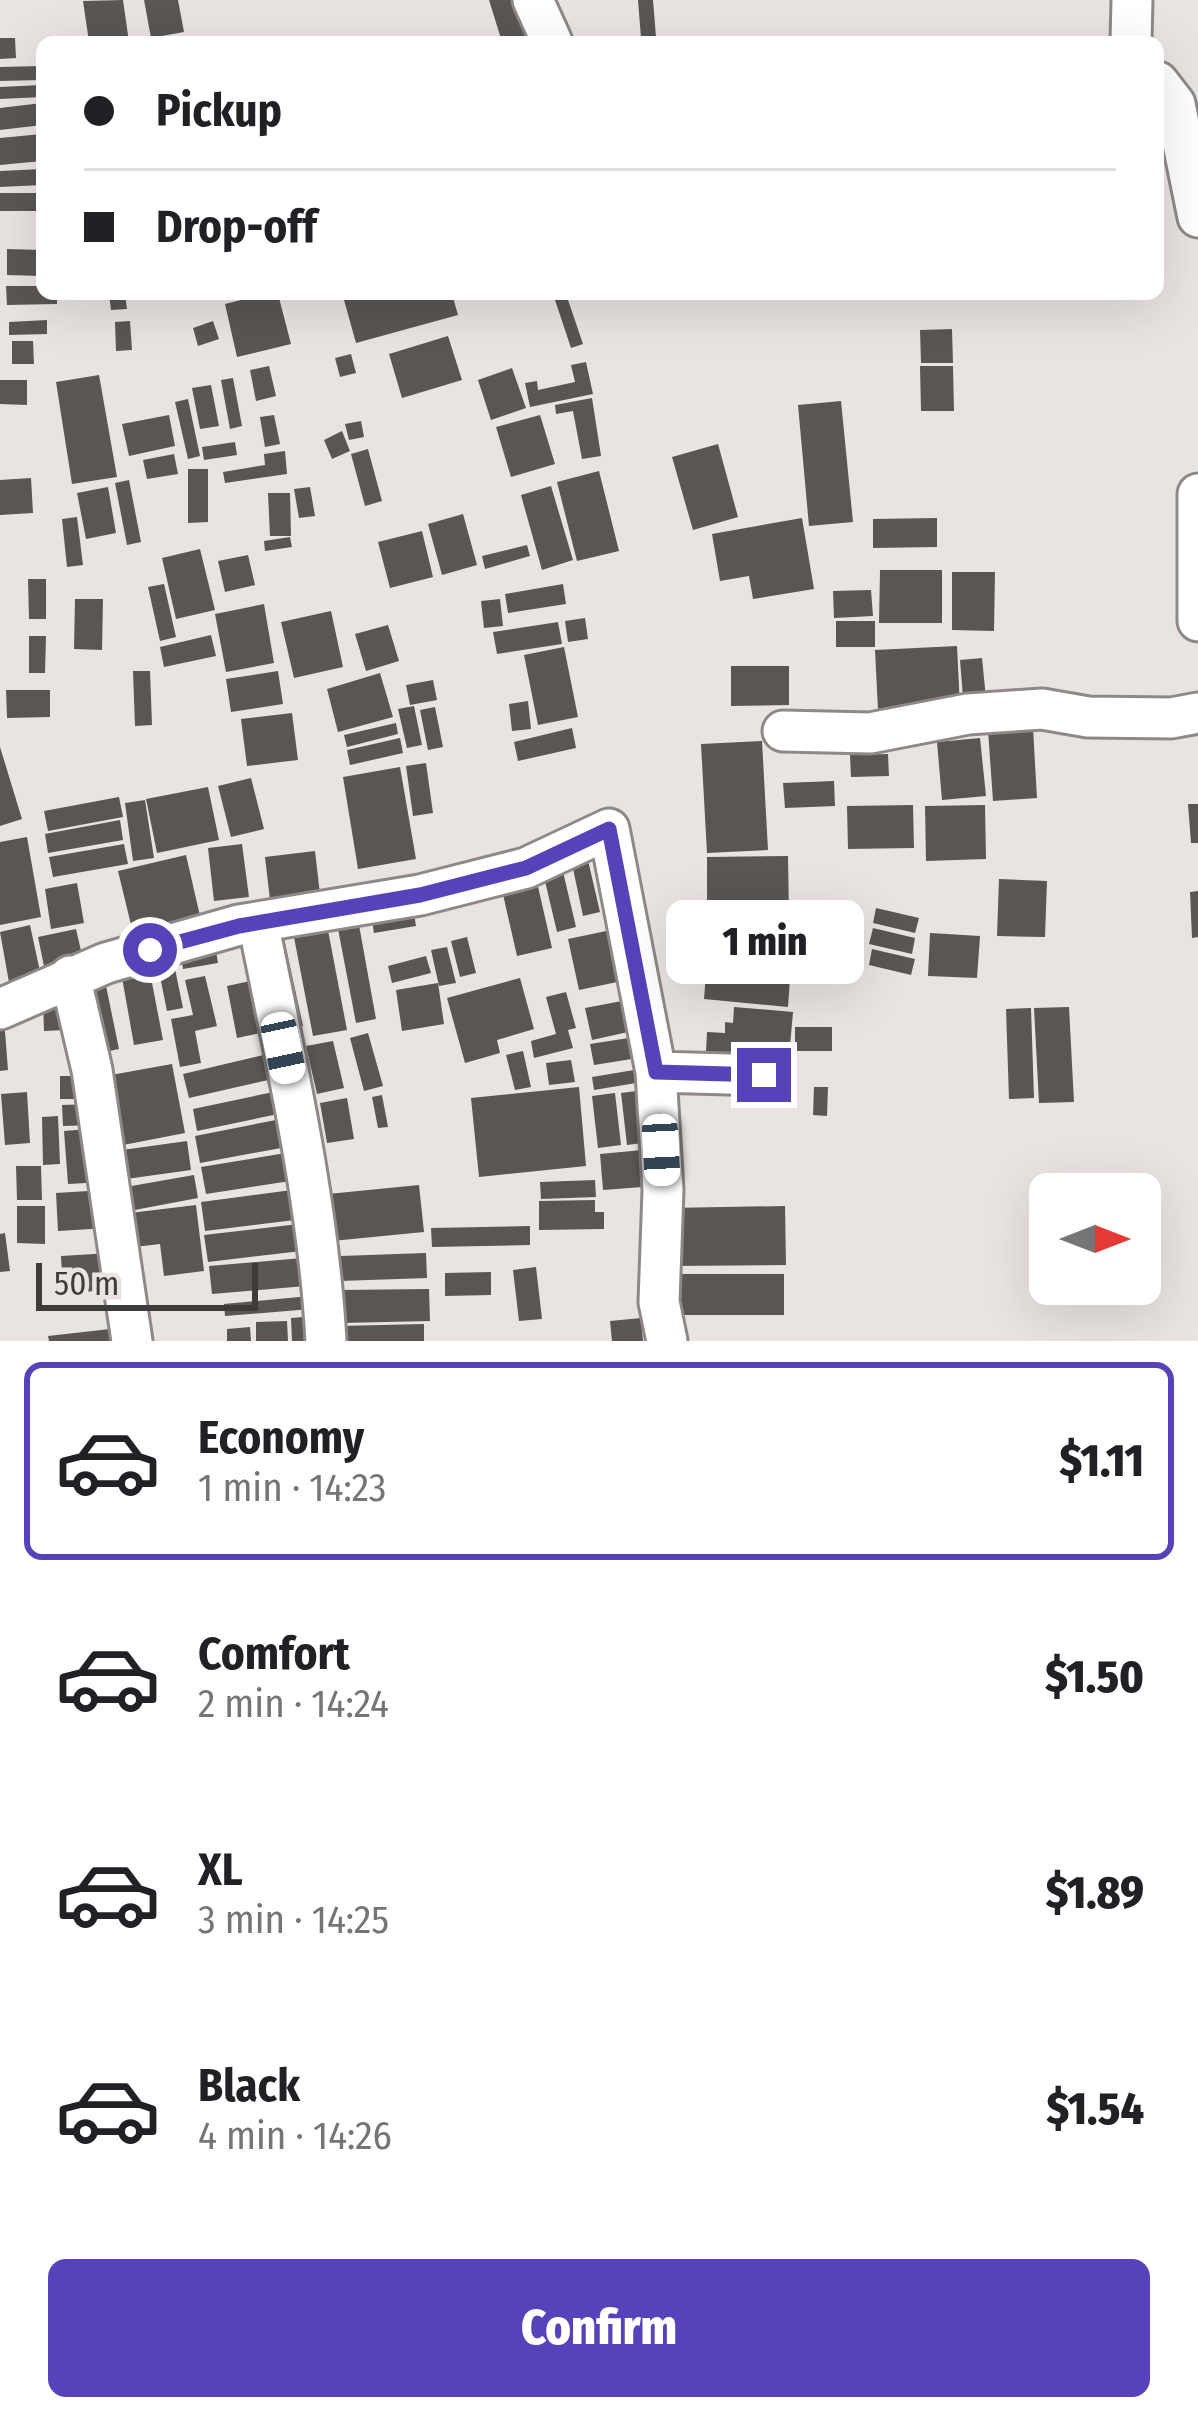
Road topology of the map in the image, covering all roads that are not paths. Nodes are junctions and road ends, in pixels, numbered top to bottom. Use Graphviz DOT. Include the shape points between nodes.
graph roads {
  1 [pos="533,0"];
  2 [pos="1132,0"];
  3 [pos="550,36"];
  4 [pos="1131,36"];
  5 [pos="1164,90"];
  6 [pos="1198,217"];
  7 [pos="1198,494"];
  8 [pos="1198,621"];
  9 [pos="1198,713"];
  10 [pos="783,731"];
  11 [pos="258,922"];
  12 [pos="70,976"];
  13 [pos="0,1010"];
  14 [pos="656,1072"];
  15 [pos="764,1075"];
  16 [pos="132,1341"];
  17 [pos="326,1341"];
  18 [pos="667,1341"];
  1 -- 3 [label="street"];
  2 -- 4 [label="street"];
  5 -- 6 [label="street" via="1175,104"];
  7 -- 8 [label="street"];
  9 -- 10 [label="street" via="1088,717 1042,709 968,713 870,733"];
  11 -- 12 [label="street"];
  11 -- 14 [label="street" via="526,868 609,829"];
  11 -- 17 [label="street" via="312,1194"];
  12 -- 13 [label="street"];
  12 -- 16 [label="street"];
  14 -- 15 [label="street"];
  14 -- 18 [label="street" via="658,1302"];
}
